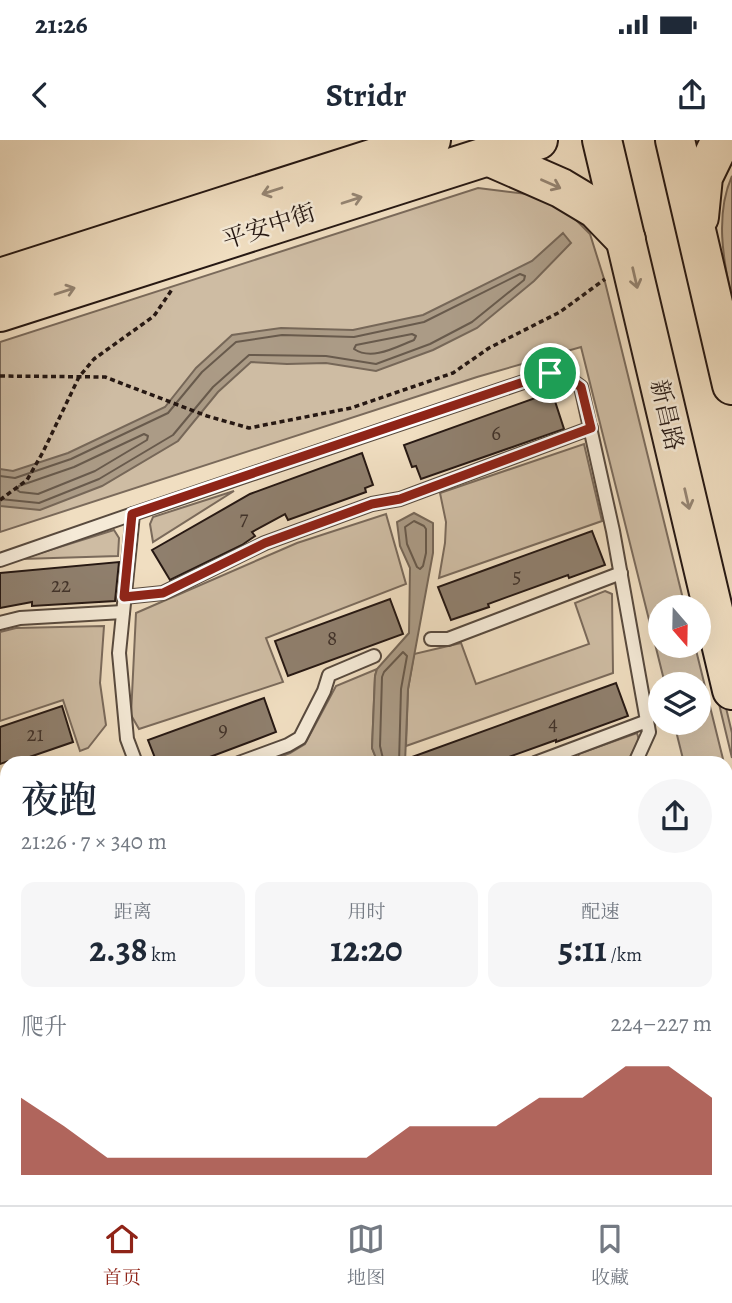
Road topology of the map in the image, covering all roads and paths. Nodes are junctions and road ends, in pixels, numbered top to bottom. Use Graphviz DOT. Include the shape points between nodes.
graph roads {
  1 [pos="431,140"];
  2 [pos="538,140"];
  3 [pos="602,140"];
  4 [pos="675,140"];
  5 [pos="721,140"];
  6 [pos="488,156"];
  7 [pos="696,237"];
  8 [pos="626,240"];
  9 [pos="610,276"];
  10 [pos="0,278"];
  11 [pos="174,286"];
  12 [pos="0,312"];
  13 [pos="0,376"];
  14 [pos="79,377"];
  15 [pos="732,385"];
  16 [pos="591,428"];
  17 [pos="0,500"];
  18 [pos="132,514"];
  19 [pos="0,561"];
  20 [pos="621,573"];
  21 [pos="124,597"];
  22 [pos="123,612"];
  23 [pos="0,623"];
  24 [pos="431,639"];
  25 [pos="374,656"];
  26 [pos="732,690"];
  27 [pos="647,721"];
  28 [pos="133,756"];
  29 [pos="258,756"];
  30 [pos="554,756"];
  31 [pos="638,756"];
  1 -- 10 [label="main road, 平安中街, one-way"];
  2 -- 6 [label="main road, 平安中街"];
  3 -- 8 [label="main road, 新昌路"];
  4 -- 7 [label="main road"];
  5 -- 7 [label="main road" via="703,177"];
  6 -- 8 [label="main road, one-way" via="596,209"];
  12 -- 6 [label="main road, 平安中街, one-way"];
  7 -- 15 [label="main road"];
  8 -- 26 [label="main road, 新昌路, one-way"];
  9 -- 14 [label="path" via="560,312 489,348 453,373 351,408 249,428 105,377"];
  11 -- 14 [label="path" via="154,316 94,359"];
  13 -- 14 [label="path"];
  14 -- 17 [label="path" via="27,480"];
  16 -- 18 [label="lane" via="581,387 550,373"];
  16 -- 20 [label="lane"];
  16 -- 21 [label="lane" via="265,543 163,593"];
  18 -- 19 [label="lane"];
  18 -- 21 [label="lane"];
  20 -- 24 [label="lane" via="448,639"];
  20 -- 27 [label="lane"];
  21 -- 22 [label="lane"];
  22 -- 23 [label="lane"];
  22 -- 28 [label="lane" via="119,653 127,740"];
  25 -- 29 [label="lane" via="330,676 300,737"];
  27 -- 30 [label="lane"];
  27 -- 31 [label="lane" via="649,732"];
}
